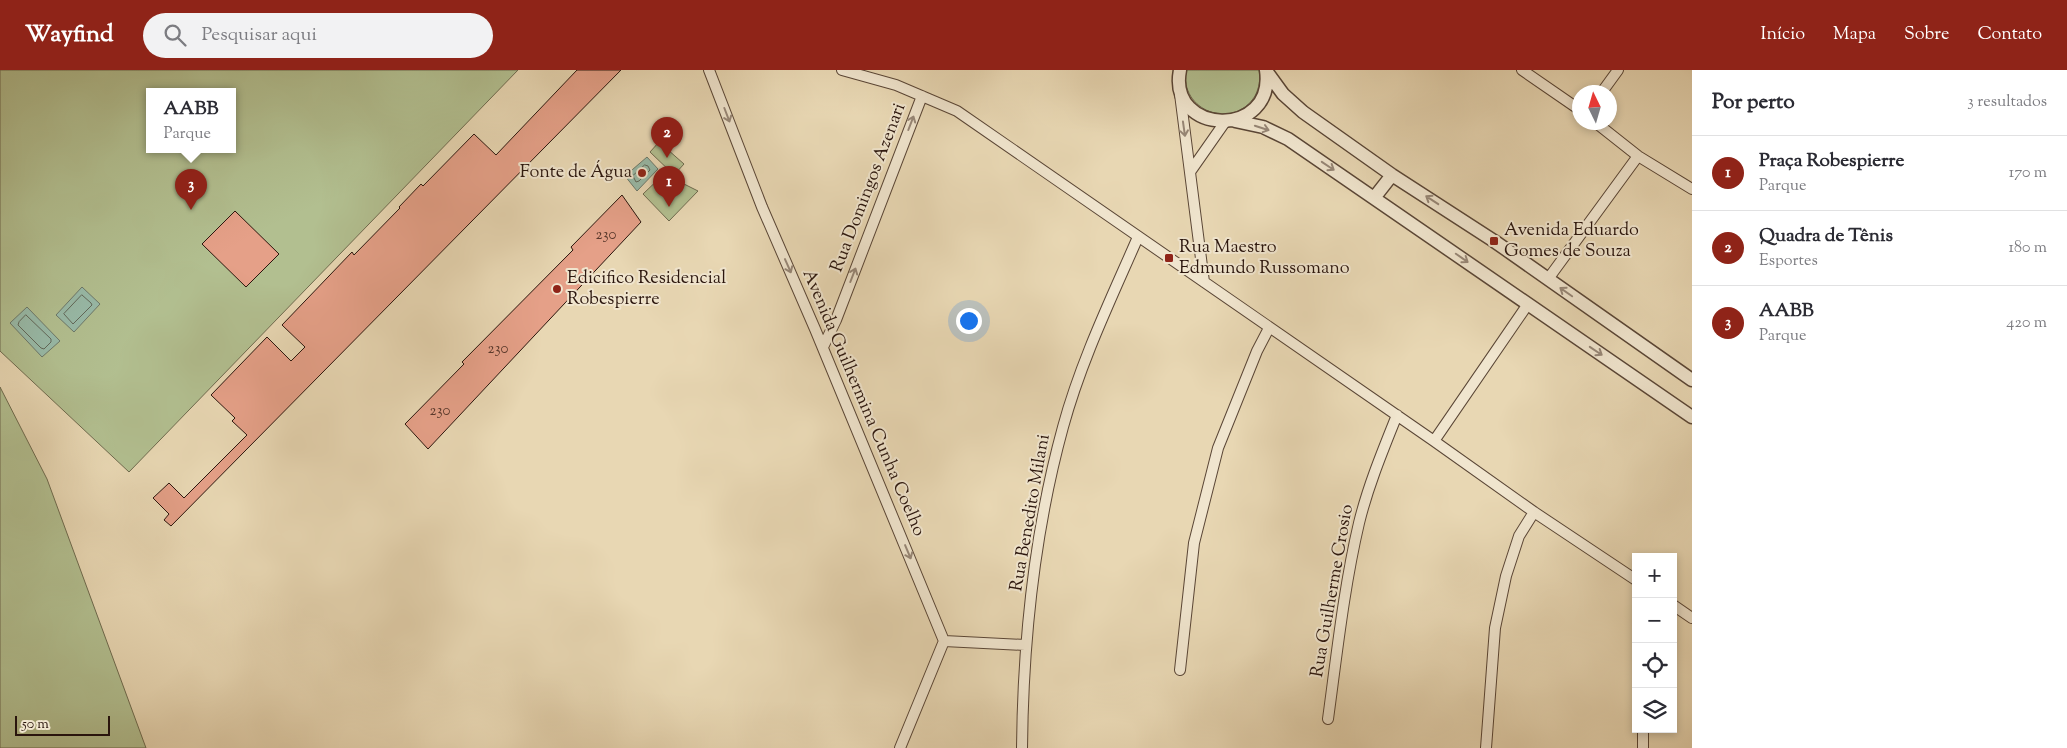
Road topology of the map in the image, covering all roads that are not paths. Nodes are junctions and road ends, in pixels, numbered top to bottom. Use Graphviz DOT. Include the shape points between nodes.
graph roads {
  1 [pos="710,70"];
  2 [pos="842,70"];
  3 [pos="1522,70"];
  4 [pos="1618,70"];
  5 [pos="1267,71"];
  6 [pos="1177,76"];
  7 [pos="1607,85"];
  8 [pos="922,96"];
  9 [pos="1572,104"];
  10 [pos="1230,122"];
  11 [pos="1605,130"];
  12 [pos="1638,156"];
  13 [pos="1190,172"];
  14 [pos="1392,174"];
  15 [pos="1692,189"];
  16 [pos="1374,198"];
  17 [pos="1138,237"];
  18 [pos="1548,279"];
  19 [pos="1204,282"];
  20 [pos="1528,304"];
  21 [pos="836,320"];
  22 [pos="1269,328"];
  23 [pos="815,330"];
  24 [pos="823,347"];
  25 [pos="1692,380"];
  26 [pos="1397,415"];
  27 [pos="1692,416"];
  28 [pos="1434,440"];
  29 [pos="1534,512"];
  30 [pos="1632,577"];
  31 [pos="1677,608"];
  32 [pos="1692,618"];
  33 [pos="944,641"];
  34 [pos="1025,645"];
  35 [pos="1180,670"];
  36 [pos="1328,719"];
  37 [pos="1643,733"];
  38 [pos="900,748"];
  39 [pos="1022,748"];
  40 [pos="1486,748"];
  41 [pos="1643,748"];
  1 -- 23 [label="street, Avenida Guilhermina Cunha Coelho, one-way" via="762,207"];
  2 -- 8 [label="street"];
  3 -- 9 [label="street"];
  4 -- 7 [label="street"];
  5 -- 10 [label="street" via="1266,88 1260,102 1249,114"];
  5 -- 14 [label="street" via="1283,94 1303,112"];
  6 -- 10 [label="street" via="1184,100 1193,111 1206,119"];
  6 -- 13 [label="street, one-way"];
  8 -- 17 [label="street" via="957,112"];
  21 -- 8 [label="street, Rua Domingos Azenari, one-way"];
  10 -- 13 [label="street"];
  10 -- 16 [label="street, one-way" via="1263,127 1288,139"];
  11 -- 12 [label="street"];
  12 -- 15 [label="street"];
  12 -- 18 [label="street"];
  13 -- 19 [label="street"];
  14 -- 16 [label="street"];
  18 -- 14 [label="street, one-way"];
  16 -- 20 [label="street, one-way"];
  17 -- 19 [label="street"];
  17 -- 34 [label="street, Rua Benedito Milani" via="1089,350 1063,426 1044,510"];
  25 -- 18 [label="street, one-way"];
  19 -- 22 [label="street"];
  20 -- 27 [label="street, one-way"];
  20 -- 28 [label="street"];
  21 -- 23 [label="street"];
  21 -- 24 [label="street, Rua Domingos Azenari"];
  22 -- 26 [label="street"];
  22 -- 35 [label="street" via="1218,448 1194,543"];
  23 -- 24 [label="street, Avenida Guilhermina Cunha Coelho"];
  24 -- 33 [label="street, Avenida Guilhermina Cunha Coelho, one-way"];
  26 -- 28 [label="street"];
  26 -- 36 [label="street, Rua Guilherme Crosio" via="1360,522 1344,603"];
  28 -- 29 [label="street"];
  29 -- 30 [label="street"];
  29 -- 40 [label="street" via="1519,536 1506,576 1496,628"];
  31 -- 32 [label="street"];
  33 -- 34 [label="street"];
  33 -- 38 [label="street"];
  34 -- 39 [label="street, Rua Benedito Milani"];
  37 -- 41 [label="street"];
}
